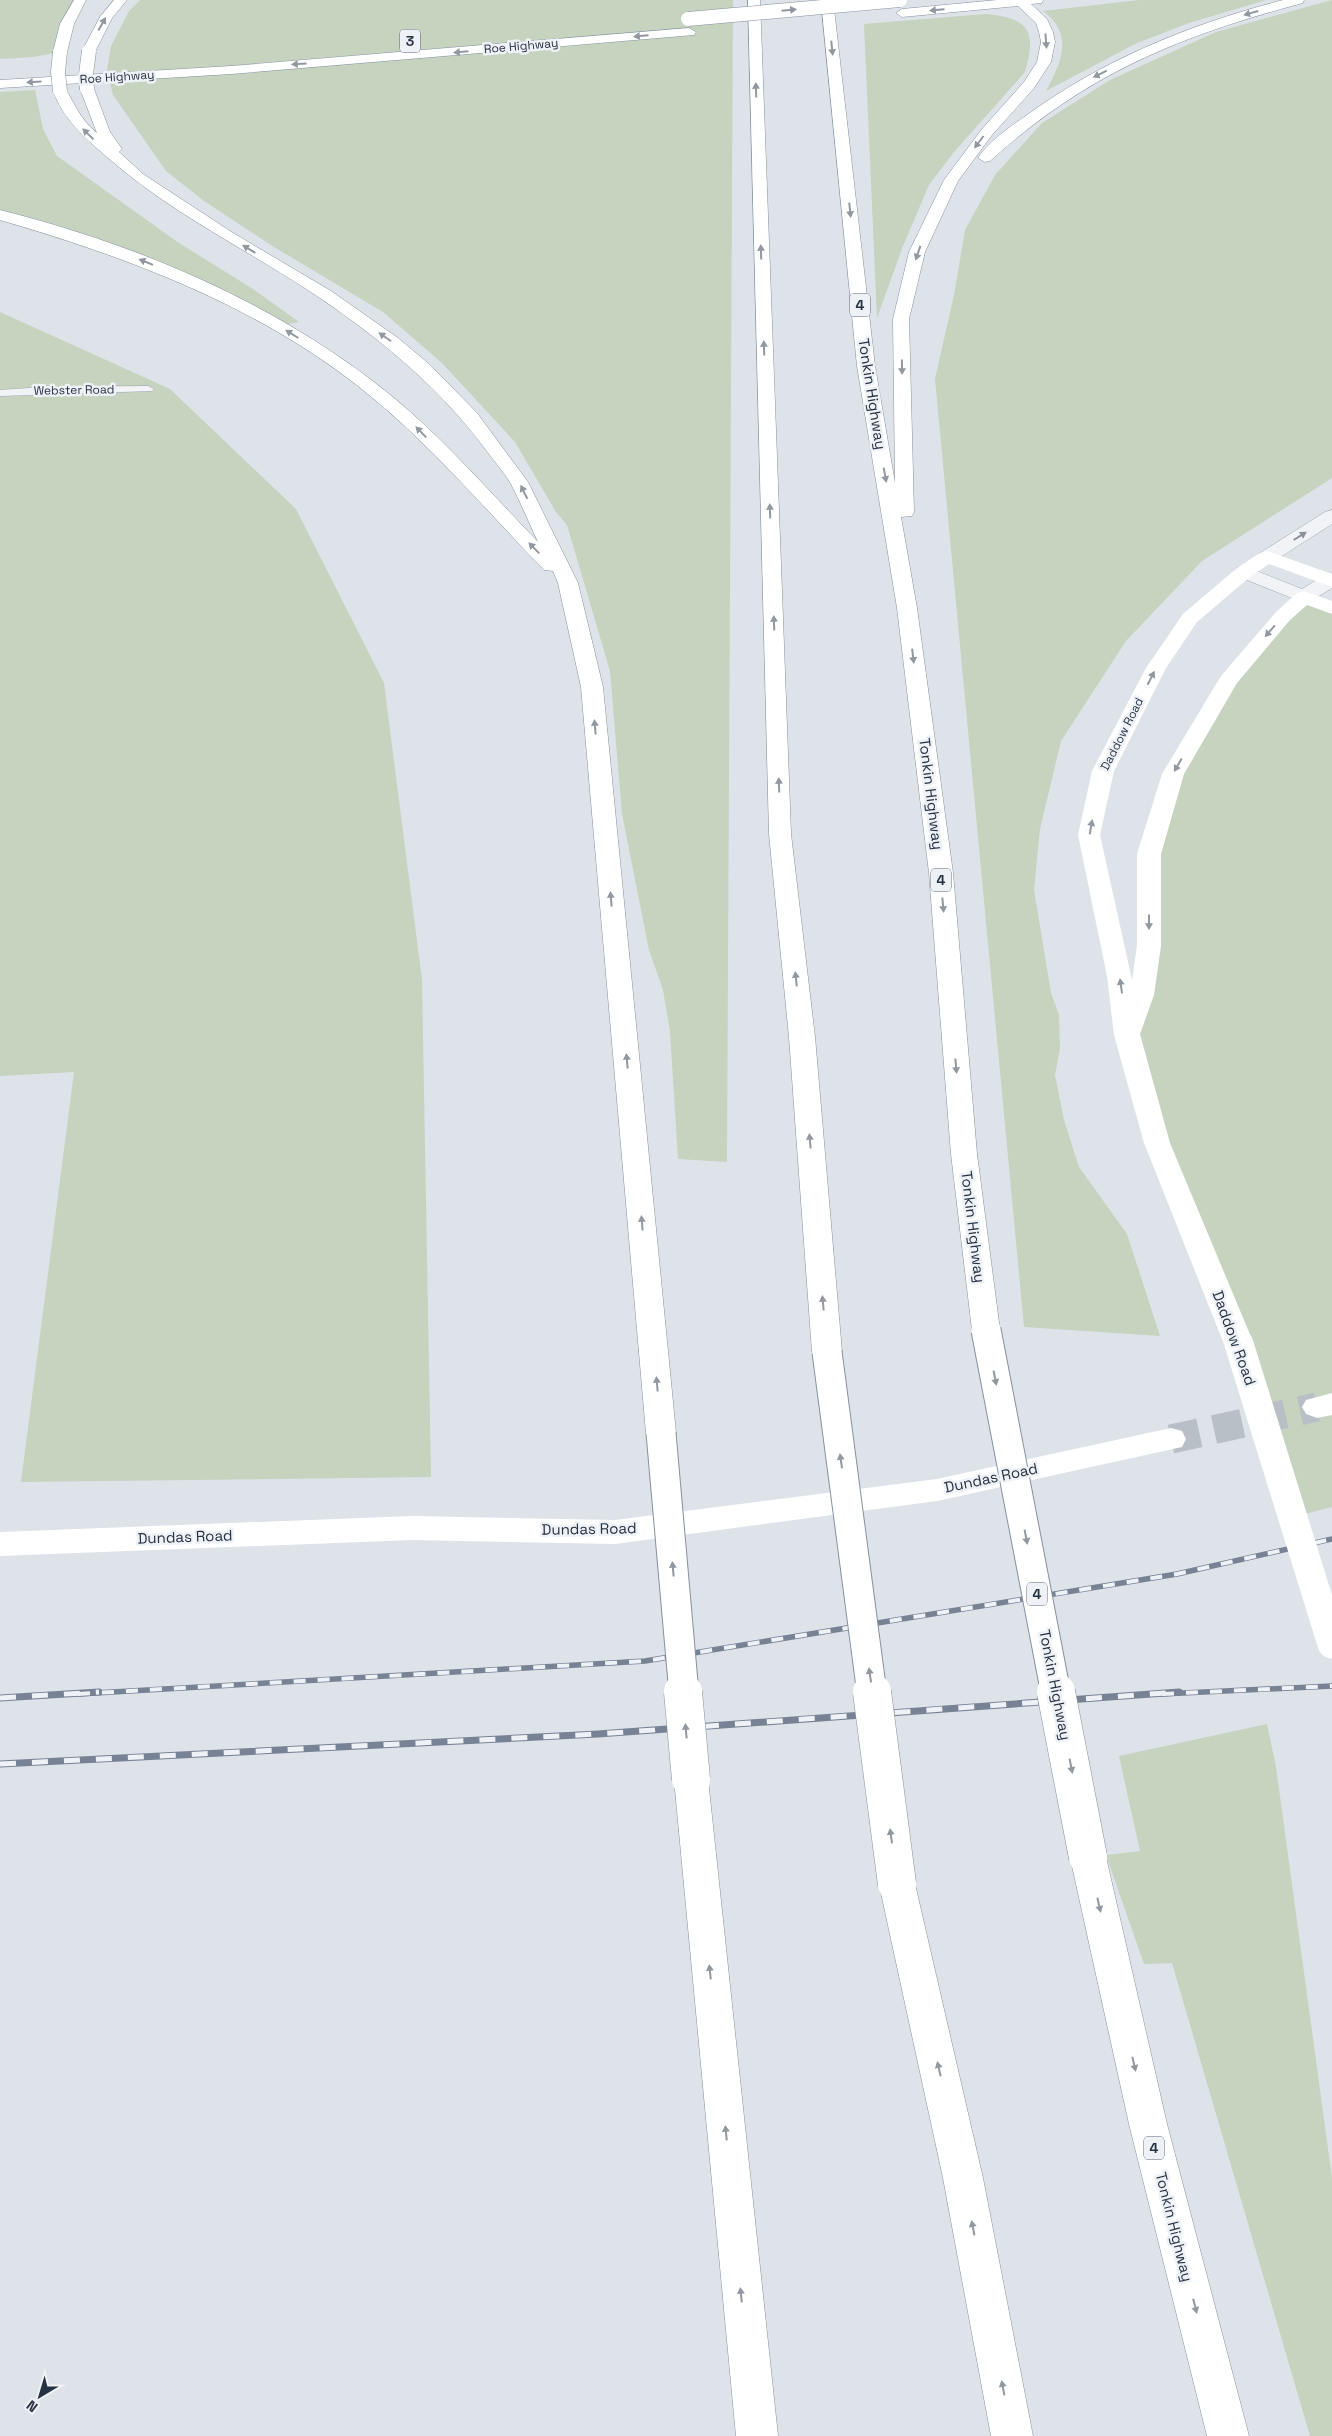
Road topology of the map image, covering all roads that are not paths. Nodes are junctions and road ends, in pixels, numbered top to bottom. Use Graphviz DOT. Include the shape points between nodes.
graph roads {
  1 [pos="80,0"];
  2 [pos="121,0"];
  3 [pos="754,0"];
  4 [pos="827,0"];
  5 [pos="1040,0"];
  6 [pos="1298,0"];
  7 [pos="1020,1"];
  8 [pos="901,4"];
  9 [pos="688,25"];
  10 [pos="480,36"];
  11 [pos="104,63"];
  12 [pos="47,66"];
  13 [pos="0,84"];
  14 [pos="138,177"];
  15 [pos="0,215"];
  16 [pos="927,228"];
  17 [pos="148,389"];
  18 [pos="0,393"];
  19 [pos="1332,516"];
  20 [pos="1268,557"];
  21 [pos="1244,572"];
  22 [pos="1331,580"];
  23 [pos="568,583"];
  24 [pos="1304,597"];
  25 [pos="907,608"];
  26 [pos="1332,608"];
  27 [pos="1128,1035"];
  28 [pos="1171,1439"];
  29 [pos="0,1544"];
  30 [pos="1332,1644"];
  31 [pos="759,2436"];
  32 [pos="1012,2436"];
  33 [pos="1228,2436"];
  14 -- 1 [label="main road, one-way, bridge" via="81,127 60,91 60,52 67,24"];
  14 -- 2 [label="main road, one-way, bridge" via="103,132 87,89 89,51 106,17"];
  32 -- 3 [label="main road, one-way, bridge" via="964,2178 897,1884 827,1352 802,1036 780,834"];
  4 -- 25 [label="main road, Tonkin Highway / 4, one-way" via="866,366"];
  5 -- 7 [label="main road, Roe Highway / 3"];
  6 -- 16 [label="main road, one-way" via="1218,22 1153,48 1090,79 1009,134 965,178"];
  7 -- 8 [label="main road, Roe Highway / 3, one-way"];
  7 -- 16 [label="main road, one-way" via="1042,22 1046,32 1048,42 1044,62 951,180"];
  8 -- 9 [label="main road, Roe Highway / 3"];
  9 -- 10 [label="main road, Roe Highway / 3"];
  9 -- 13 [label="main road, Roe Highway / 3, one-way" via="230,70"];
  11 -- 12 [label="main road, Roe Highway"];
  23 -- 14 [label="main road, one-way" via="519,482 472,417 423,368 325,294 220,232"];
  23 -- 15 [label="main road, one-way" via="409,420 336,361 260,314 186,278 114,250"];
  16 -- 25 [label="main road, one-way" via="917,252 901,319"];
  17 -- 18 [label="lane, Webster Road"];
  20 -- 19 [label="street, Daddow Road, one-way"];
  20 -- 21 [label="main road, Daddow Road"];
  20 -- 22 [label="main road"];
  21 -- 24 [label="street"];
  27 -- 21 [label="main road, Daddow Road, one-way" via="1089,835 1103,771 1156,668 1190,618"];
  22 -- 24 [label="street"];
  31 -- 23 [label="main road, one-way, bridge" via="746,2344 691,1779 592,687"];
  24 -- 26 [label="main road"];
  24 -- 27 [label="main road, one-way" via="1283,616 1228,680 1173,774 1150,854 1149,946 1142,994"];
  25 -- 33 [label="main road, Tonkin Highway / 4, one-way, bridge" via="941,873 964,1154 986,1330 1088,1857 1148,2124"];
  27 -- 30 [label="main road, Daddow Road, bridge" via="1157,1143 1239,1344"];
  28 -- 29 [label="main road, Dundas Road" via="936,1490 615,1532 412,1528"];
}
